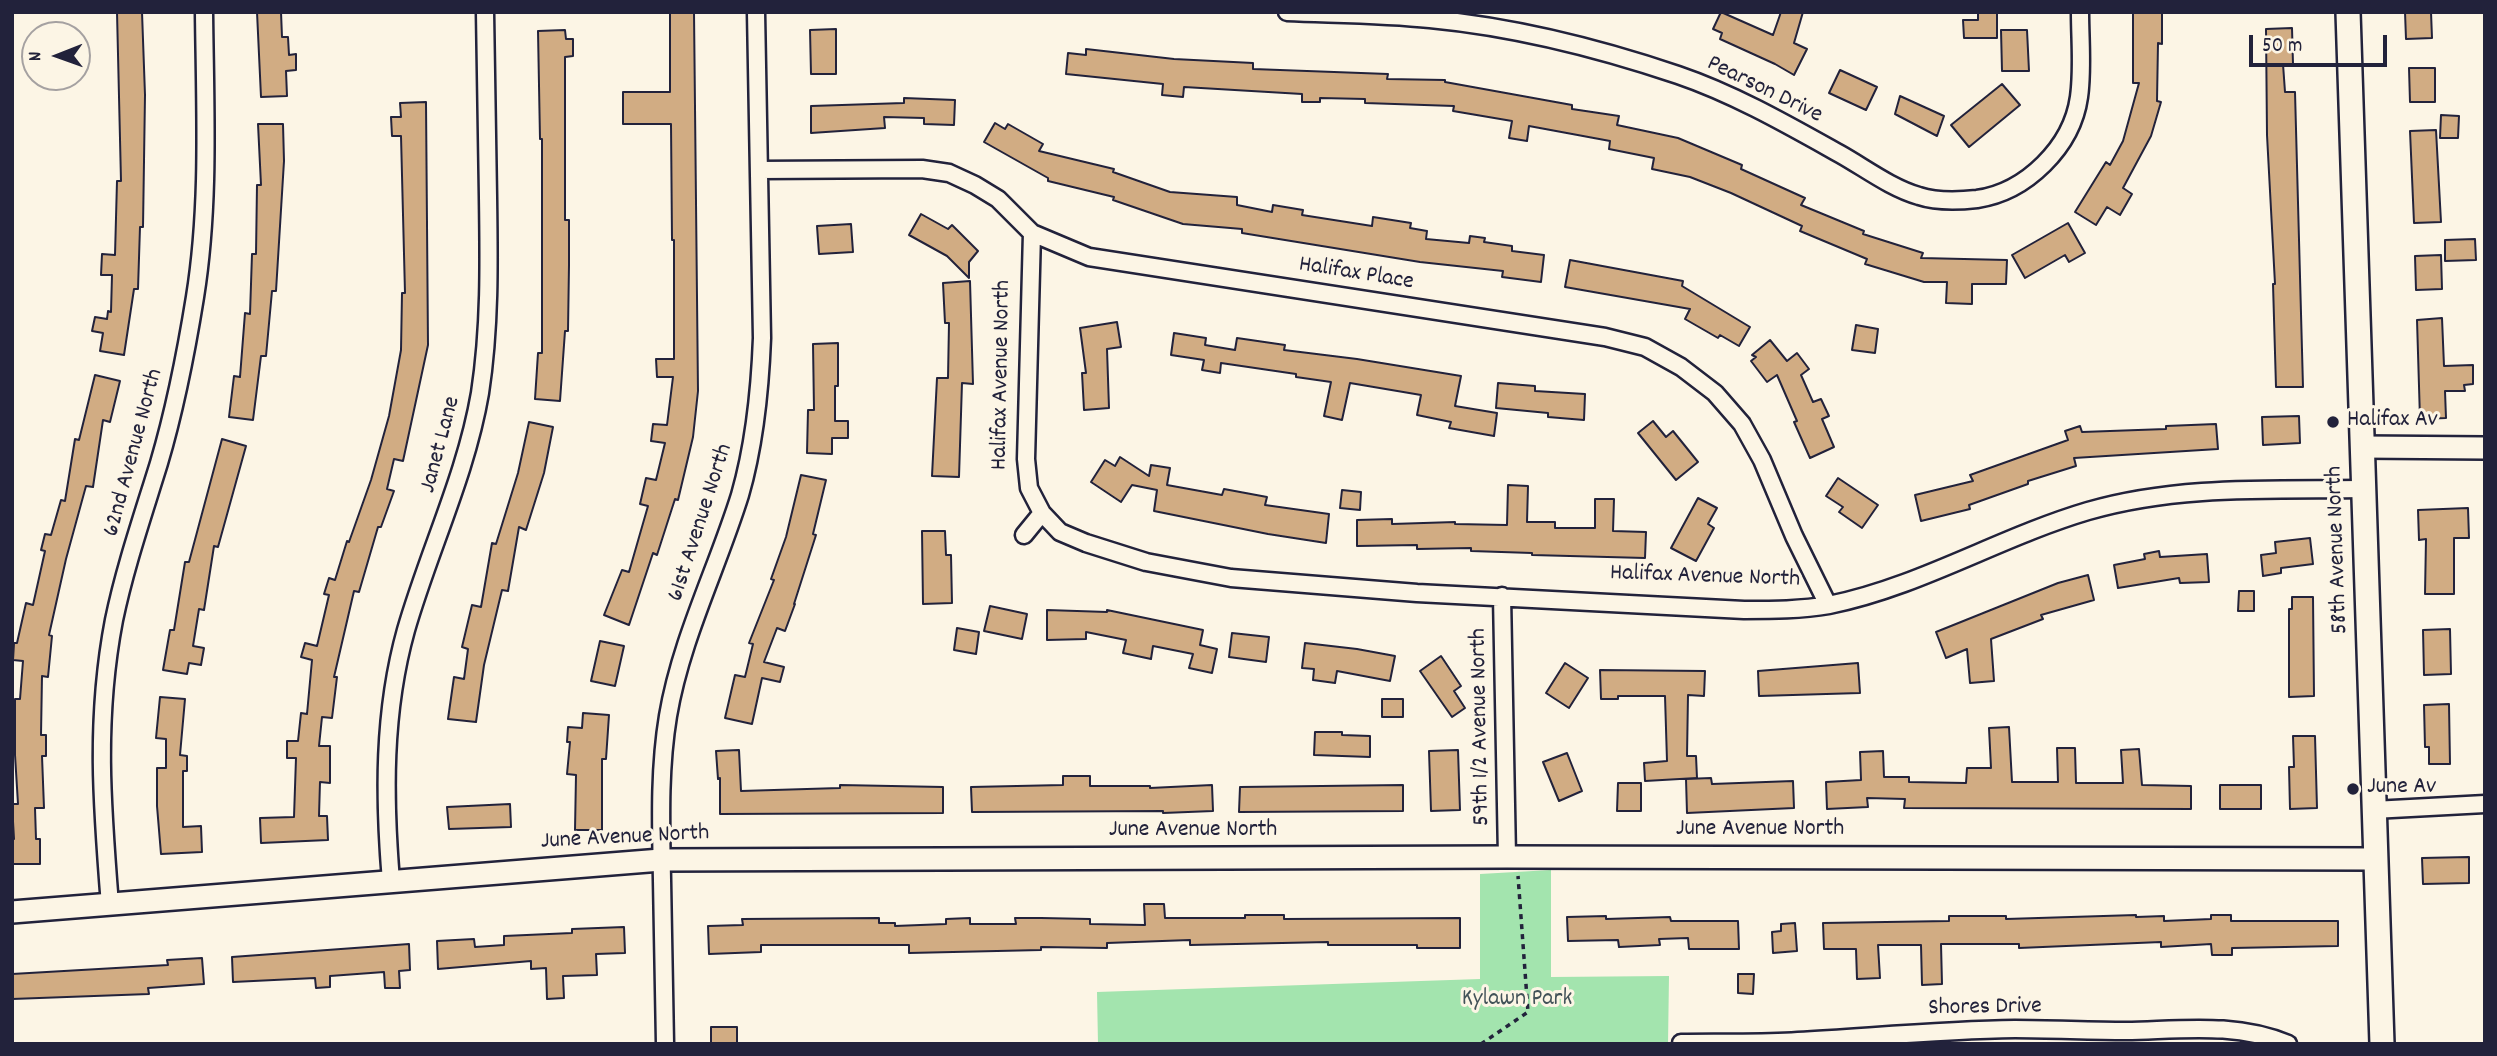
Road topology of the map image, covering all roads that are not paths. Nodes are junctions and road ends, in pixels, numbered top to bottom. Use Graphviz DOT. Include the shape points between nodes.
graph roads {
  1 [pos="204,12"];
  2 [pos="485,12"];
  3 [pos="756,12"];
  4 [pos="1287,12"];
  5 [pos="2080,12"];
  6 [pos="2348,12"];
  7 [pos="759,170"];
  8 [pos="1032,233"];
  9 [pos="2362,447"];
  10 [pos="2485,448"];
  11 [pos="2362,489"];
  12 [pos="1042,513"];
  13 [pos="1024,535"];
  14 [pos="1503,596"];
  15 [pos="1828,605"];
  16 [pos="2485,804"];
  17 [pos="2373,810"];
  18 [pos="1511,857"];
  19 [pos="2376,859"];
  20 [pos="662,860"];
  21 [pos="391,881"];
  22 [pos="110,905"];
  23 [pos="12,912"];
  24 [pos="2127,1037"];
  25 [pos="1681,1043"];
  26 [pos="1795,1043"];
  27 [pos="665,1044"];
  28 [pos="2288,1044"];
  29 [pos="2382,1044"];
  1 -- 22 [label="street, 62nd Avenue North" via="204,197 195,295 180,378 117,608 105,684 100,748"];
  2 -- 21 [label="street, Janet Lane" via="487,331 480,393 466,454 405,632 391,700 385,770"];
  3 -- 7 [label="street, 61st Avenue North"];
  4 -- 5 [label="street, Pearson Drive" via="1429,19 1514,31 1599,51 1680,76 1759,109 1892,184 1919,196 1950,201 2008,190 2034,174 2054,152 2070,127 2079,99"];
  6 -- 9 [label="main road, 58th Avenue North"];
  7 -- 8 [label="street, Halifax Place" via="922,169 949,173 998,199"];
  7 -- 20 [label="street, 61st Avenue North" via="762,338 753,443 741,493 679,665 668,715 662,767"];
  8 -- 12 [label="street, Halifax Avenue North" via="1026,459 1029,488"];
  8 -- 15 [label="street, Halifax Place" via="1089,257 1645,347 1715,393 1742,424"];
  9 -- 10 [label="street"];
  9 -- 11 [label="main road, 58th Avenue North"];
  11 -- 15 [label="street, Halifax Avenue North" via="2227,490 2158,496 2024,534 1901,584"];
  11 -- 17 [label="main road, 58th Avenue North"];
  12 -- 13 [label="street"];
  12 -- 14 [label="street, Halifax Avenue North" via="1060,531 1086,543 1146,562 1231,578"];
  14 -- 15 [label="street, Halifax Avenue North" via="1744,610"];
  14 -- 18 [label="street, 59th 1/2 Avenue North"];
  16 -- 17 [label="street"];
  17 -- 19 [label="main road, 58th Avenue North"];
  18 -- 19 [label="street, June Avenue North"];
  18 -- 20 [label="street, June Avenue North"];
  19 -- 29 [label="main road, 58th Avenue North"];
  20 -- 21 [label="street, June Avenue North"];
  20 -- 27 [label="street, 61st Avenue North"];
  21 -- 22 [label="street, June Avenue North"];
  22 -- 23 [label="street, June Avenue North"];
  24 -- 26 [label="street, Shores Drive" via="2015,1029"];
  24 -- 28 [label="street, Shores Drive" via="2207,1028"];
  25 -- 26 [label="street, Shores Drive"];
}
